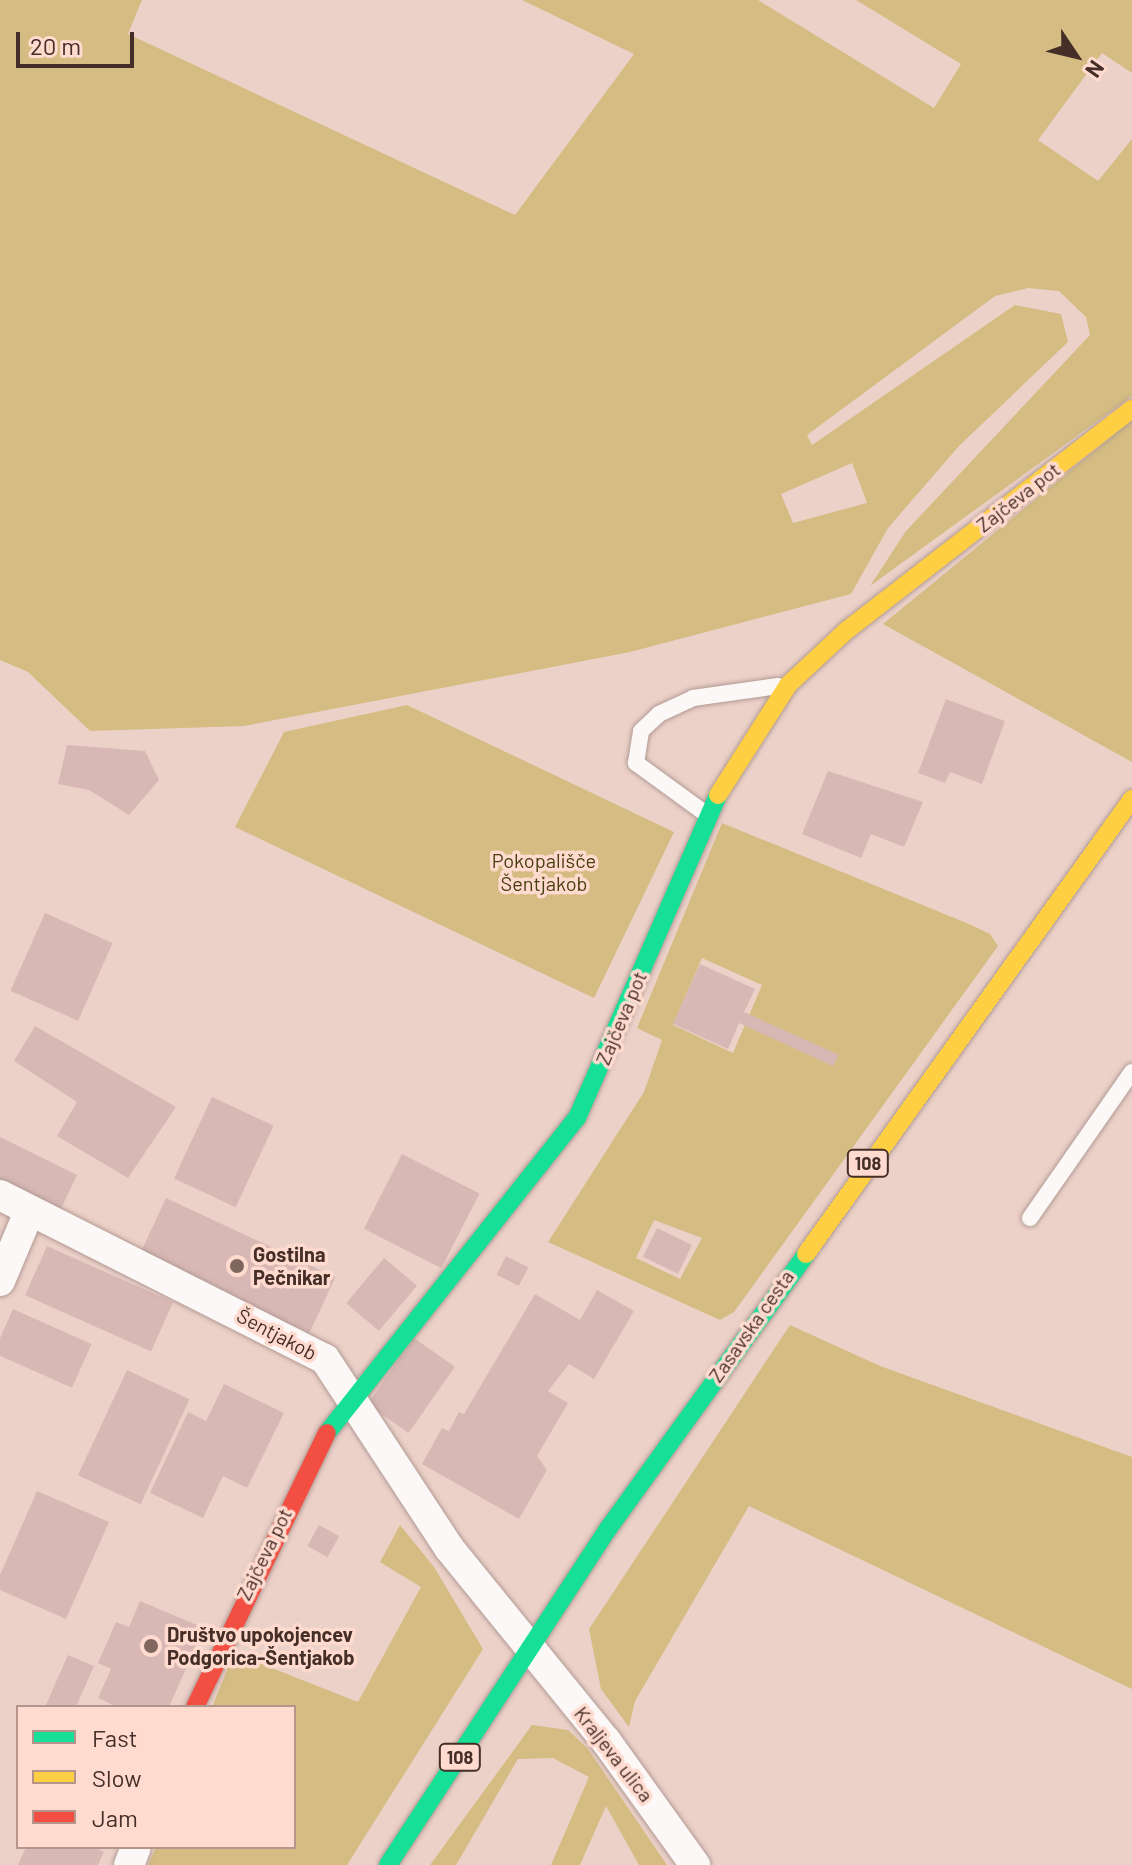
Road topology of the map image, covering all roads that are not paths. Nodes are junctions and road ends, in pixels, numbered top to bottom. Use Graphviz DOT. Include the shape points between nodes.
graph roads {
  1 [pos="1132,409"];
  2 [pos="788,685"];
  3 [pos="1132,799"];
  4 [pos="708,814"];
  5 [pos="1132,1072"];
  6 [pos="0,1195"];
  7 [pos="29,1212"];
  8 [pos="1030,1218"];
  9 [pos="0,1281"];
  10 [pos="347,1401"];
  11 [pos="527,1646"];
  12 [pos="196,1705"];
  13 [pos="388,1865"];
  14 [pos="695,1865"];
  1 -- 2 [label="street, Zajčeva pot" via="847,630"];
  2 -- 4 [label="street, Zajčeva pot" via="748,740"];
  2 -- 4 [label="lane" via="693,698 659,714 641,731 634,748 647,776"];
  3 -- 11 [label="street, Zasavska cesta / 108"];
  4 -- 10 [label="street, Zajčeva pot" via="577,1118"];
  5 -- 8 [label="lane"];
  6 -- 7 [label="street, Šentjakob"];
  7 -- 9 [label="street"];
  7 -- 10 [label="street, Šentjakob" via="314,1350 334,1371"];
  10 -- 11 [label="street, Šentjakob" via="449,1548"];
  10 -- 12 [label="street, Zajčeva pot" via="306,1468"];
  11 -- 13 [label="street, Zasavska cesta / 108"];
  11 -- 14 [label="street, Kraljeva ulica"];
}
